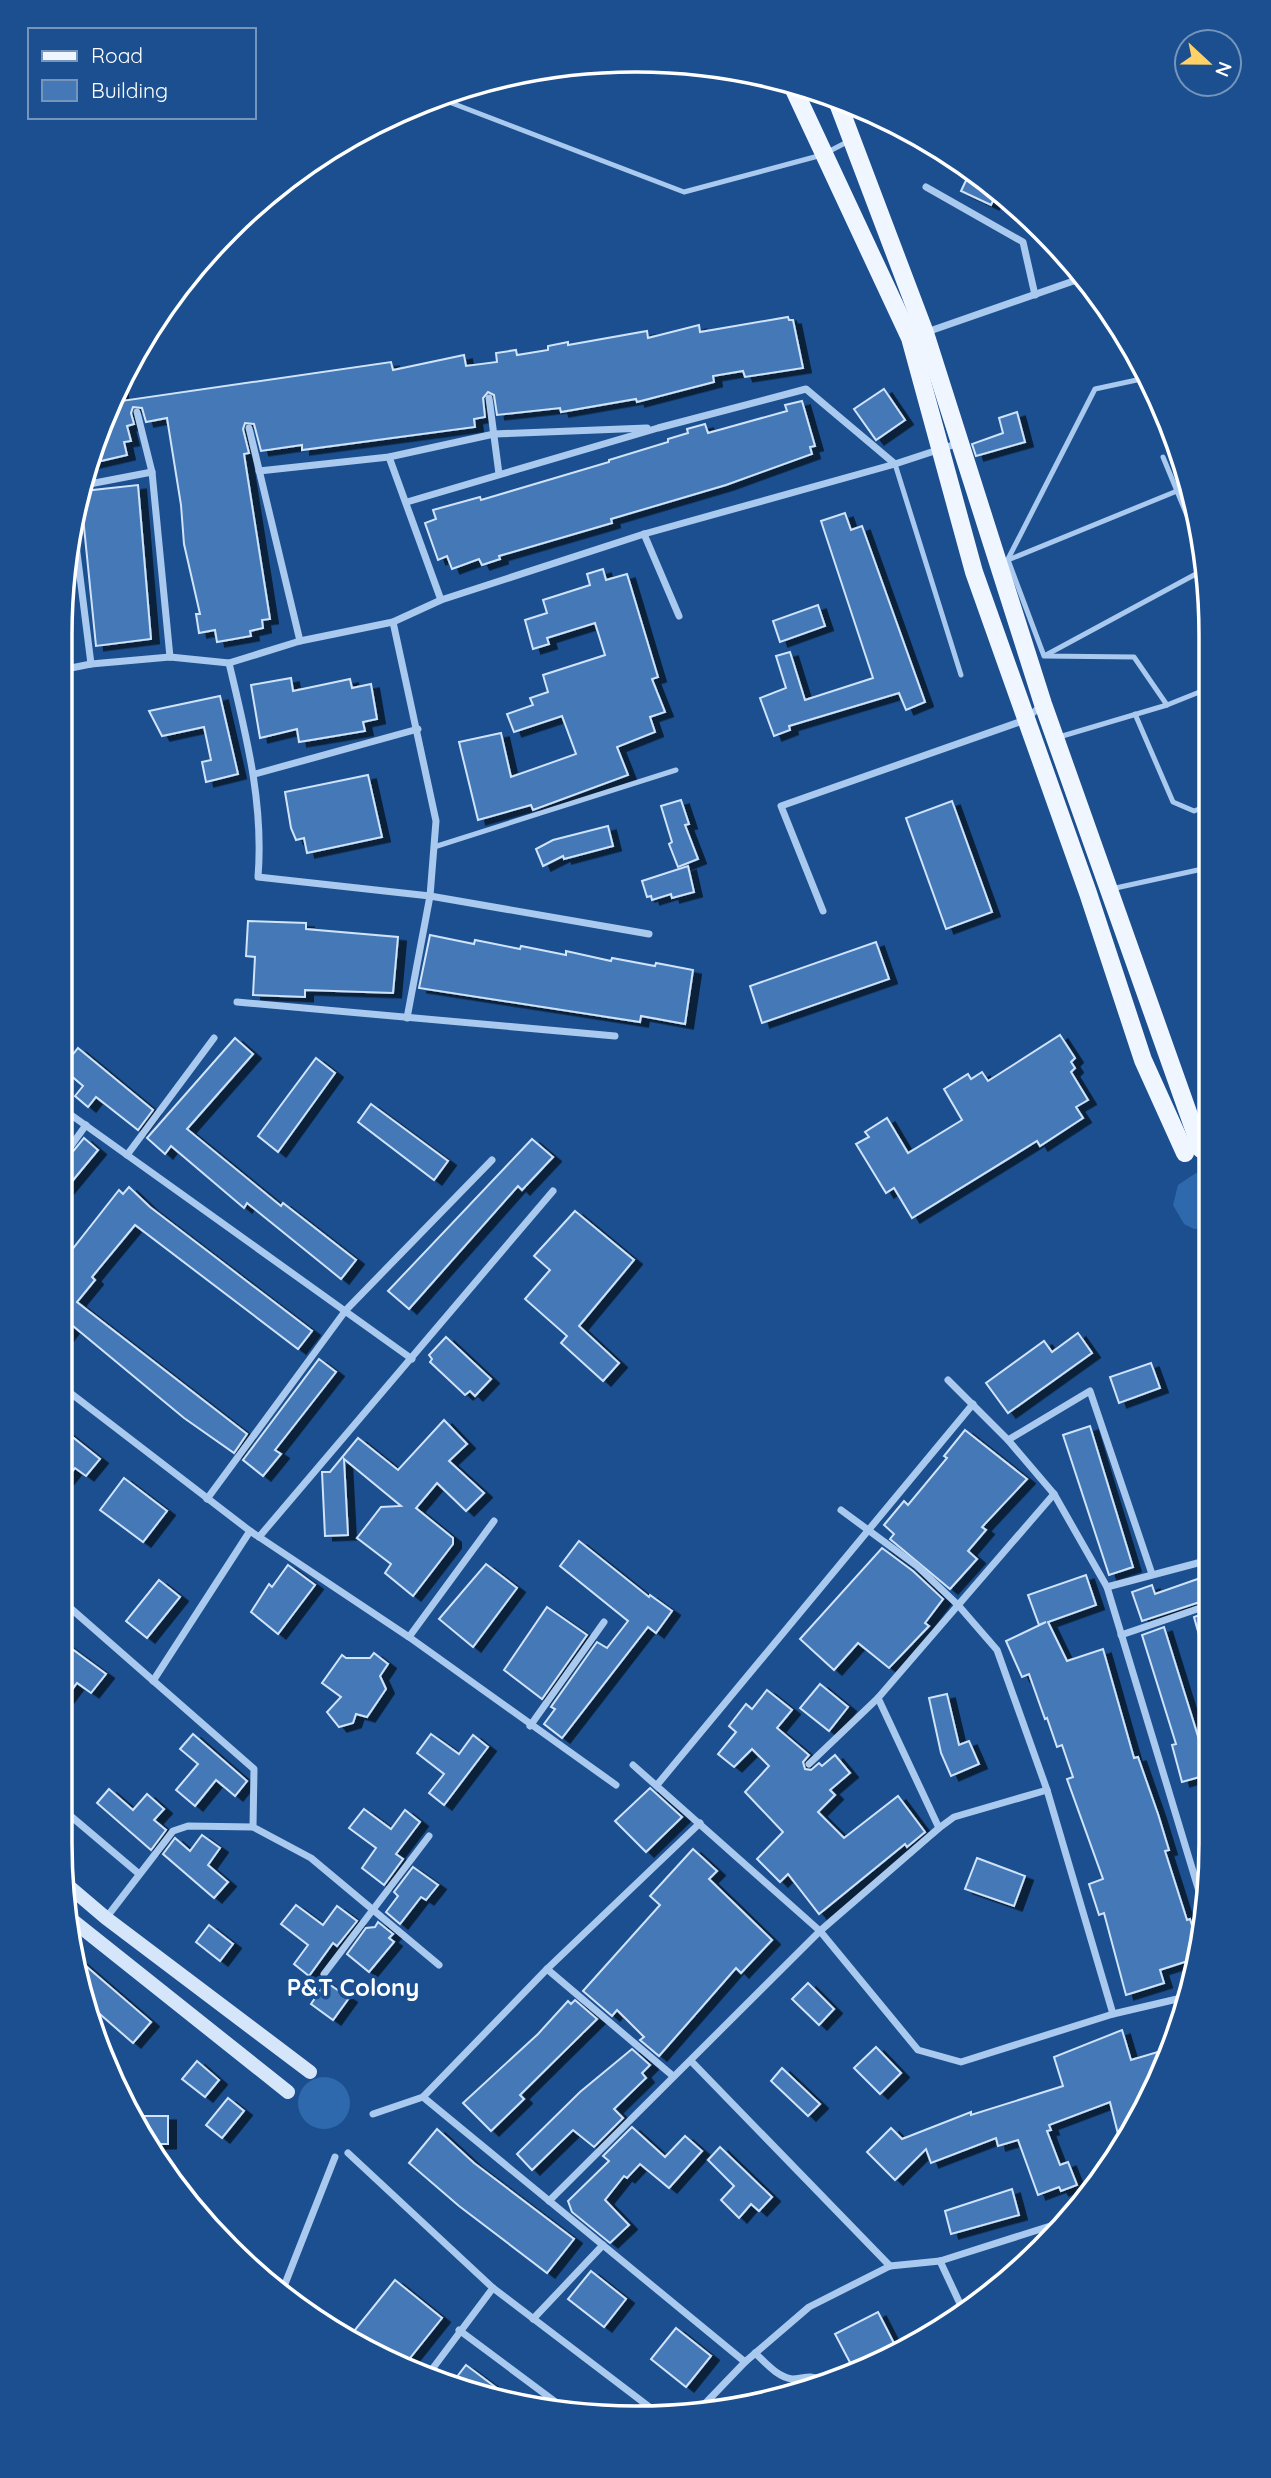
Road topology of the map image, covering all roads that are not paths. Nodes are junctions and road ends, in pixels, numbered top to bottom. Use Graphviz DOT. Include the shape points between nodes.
graph roads {
  1 [pos="796,96"];
  2 [pos="452,103"];
  3 [pos="841,111"];
  4 [pos="851,139"];
  5 [pos="822,155"];
  6 [pos="926,187"];
  7 [pos="1074,281"];
  8 [pos="1035,295"];
  9 [pos="918,335"];
  10 [pos="1138,380"];
  11 [pos="489,398"];
  12 [pos="137,412"];
  13 [pos="249,428"];
  14 [pos="658,428"];
  15 [pos="494,434"];
  16 [pos="959,443"];
  17 [pos="941,449"];
  18 [pos="389,457"];
  19 [pos="1163,457"];
  20 [pos="895,464"];
  21 [pos="259,471"];
  22 [pos="152,472"];
  23 [pos="499,474"];
  24 [pos="93,483"];
  25 [pos="1177,491"];
  26 [pos="407,502"];
  27 [pos="1185,511"];
  28 [pos="644,534"];
  29 [pos="78,555"];
  30 [pos="1002,563"];
  31 [pos="974,572"];
  32 [pos="1195,572"];
  33 [pos="441,600"];
  34 [pos="679,616"];
  35 [pos="393,622"];
  36 [pos="300,641"];
  37 [pos="1044,656"];
  38 [pos="170,657"];
  39 [pos="229,663"];
  40 [pos="91,664"];
  41 [pos="72,668"];
  42 [pos="961,675"];
  43 [pos="1199,692"];
  44 [pos="1043,704"];
  45 [pos="1167,705"];
  46 [pos="1135,714"];
  47 [pos="1025,720"];
  48 [pos="418,729"];
  49 [pos="1055,738"];
  50 [pos="676,770"];
  51 [pos="255,774"];
  52 [pos="1199,809"];
  53 [pos="434,847"];
  54 [pos="1199,870"];
  55 [pos="1110,889"];
  56 [pos="430,896"];
  57 [pos="823,911"];
  58 [pos="649,934"];
  59 [pos="237,1002"];
  60 [pos="407,1018"];
  61 [pos="615,1037"];
  62 [pos="215,1038"];
  63 [pos="72,1115"];
  64 [pos="86,1125"];
  65 [pos="72,1144"];
  66 [pos="127,1155"];
  67 [pos="492,1160"];
  68 [pos="553,1191"];
  69 [pos="346,1310"];
  70 [pos="412,1359"];
  71 [pos="948,1380"];
  72 [pos="72,1394"];
  73 [pos="972,1404"];
  74 [pos="1008,1440"];
  75 [pos="1054,1494"];
  76 [pos="207,1499"];
  77 [pos="841,1510"];
  78 [pos="494,1521"];
  79 [pos="866,1529"];
  80 [pos="250,1531"];
  81 [pos="259,1537"];
  82 [pos="1199,1562"];
  83 [pos="1152,1574"];
  84 [pos="1107,1587"];
  85 [pos="958,1605"];
  86 [pos="1199,1608"];
  87 [pos="72,1610"];
  88 [pos="604,1622"];
  89 [pos="1121,1635"];
  90 [pos="409,1637"];
  91 [pos="153,1681"];
  92 [pos="878,1698"];
  93 [pos="530,1726"];
  94 [pos="809,1764"];
  95 [pos="633,1765"];
  96 [pos="616,1785"];
  97 [pos="657,1786"];
  98 [pos="1047,1790"];
  99 [pos="72,1817"];
  100 [pos="700,1823"];
  101 [pos="253,1827"];
  102 [pos="939,1828"];
  103 [pos="429,1836"];
  104 [pos="138,1873"];
  105 [pos="1197,1886"];
  106 [pos="74,1891"];
  107 [pos="372,1910"];
  108 [pos="106,1918"];
  109 [pos="79,1925"];
  110 [pos="820,1931"];
  111 [pos="439,1965"];
  112 [pos="547,1969"];
  113 [pos="324,1974"];
  114 [pos="1177,1999"];
  115 [pos="1113,2014"];
  116 [pos="691,2061"];
  117 [pos="310,2071"];
  118 [pos="673,2076"];
  119 [pos="288,2092"];
  120 [pos="423,2096"];
  121 [pos="373,2114"];
  122 [pos="348,2153"];
  123 [pos="335,2157"];
  124 [pos="549,2201"];
  125 [pos="1047,2227"];
  126 [pos="603,2245"];
  127 [pos="940,2261"];
  128 [pos="890,2266"];
  129 [pos="285,2284"];
  130 [pos="494,2288"];
  131 [pos="960,2303"];
  132 [pos="533,2319"];
  133 [pos="460,2330"];
  134 [pos="755,2353"];
  135 [pos="745,2362"];
  136 [pos="433,2368"];
  137 [pos="813,2377"];
  138 [pos="552,2399"];
  139 [pos="707,2401"];
  140 [pos="648,2406"];
  1 -- 5 [label="main road"];
  2 -- 5 [label="lane" via="684,191"];
  3 -- 4 [label="main road"];
  4 -- 5 [label="lane"];
  4 -- 9 [label="main road"];
  5 -- 9 [label="main road"];
  6 -- 8 [label="street" via="1023,242"];
  7 -- 8 [label="street"];
  8 -- 9 [label="street"];
  9 -- 16 [label="main road"];
  9 -- 17 [label="main road"];
  10 -- 30 [label="lane" via="1095,389"];
  11 -- 15 [label="street"];
  12 -- 22 [label="street"];
  13 -- 21 [label="street"];
  14 -- 15 [label="street"];
  14 -- 20 [label="street" via="806,389"];
  14 -- 23 [label="street"];
  15 -- 18 [label="street"];
  15 -- 23 [label="street"];
  16 -- 17 [label="street"];
  16 -- 30 [label="main road"];
  17 -- 20 [label="street"];
  17 -- 31 [label="main road"];
  18 -- 21 [label="street"];
  18 -- 26 [label="street"];
  19 -- 25 [label="lane"];
  20 -- 28 [label="street"];
  20 -- 42 [label="lane"];
  21 -- 36 [label="street"];
  22 -- 24 [label="street"];
  22 -- 38 [label="street"];
  23 -- 26 [label="street"];
  25 -- 27 [label="lane"];
  25 -- 30 [label="lane"];
  26 -- 33 [label="street"];
  28 -- 33 [label="street"];
  28 -- 34 [label="street"];
  29 -- 40 [label="street"];
  30 -- 31 [label="lane"];
  30 -- 37 [label="lane"];
  30 -- 44 [label="main road"];
  31 -- 47 [label="main road"];
  32 -- 37 [label="lane"];
  33 -- 35 [label="street"];
  35 -- 36 [label="street"];
  35 -- 48 [label="street"];
  36 -- 39 [label="street"];
  37 -- 45 [label="lane" via="1134,657"];
  38 -- 39 [label="street"];
  38 -- 40 [label="street"];
  39 -- 51 [label="street"];
  40 -- 41 [label="street"];
  43 -- 45 [label="lane"];
  44 -- 47 [label="street"];
  44 -- 49 [label="main road"];
  45 -- 46 [label="lane"];
  46 -- 49 [label="lane"];
  46 -- 52 [label="lane" via="1173,802"];
  47 -- 55 [label="main road" via="1143,1060 1194,1151"];
  47 -- 57 [label="street" via="781,806"];
  48 -- 51 [label="street"];
  48 -- 53 [label="street" via="436,821"];
  49 -- 55 [label="main road"];
  50 -- 53 [label="lane"];
  51 -- 56 [label="street" via="258,877"];
  53 -- 56 [label="street"];
  54 -- 55 [label="lane"];
  56 -- 58 [label="street"];
  56 -- 60 [label="street"];
  59 -- 60 [label="street"];
  60 -- 61 [label="street"];
  62 -- 66 [label="street"];
  63 -- 64 [label="street"];
  64 -- 65 [label="street"];
  64 -- 66 [label="street"];
  66 -- 69 [label="street"];
  67 -- 69 [label="street"];
  68 -- 70 [label="street"];
  69 -- 70 [label="street"];
  69 -- 76 [label="street"];
  70 -- 81 [label="street"];
  71 -- 73 [label="street"];
  72 -- 76 [label="street"];
  73 -- 74 [label="street"];
  73 -- 79 [label="street"];
  74 -- 75 [label="street"];
  74 -- 83 [label="street" via="1090,1391"];
  75 -- 84 [label="street"];
  75 -- 85 [label="street"];
  76 -- 80 [label="street"];
  77 -- 79 [label="street"];
  78 -- 90 [label="street"];
  79 -- 85 [label="street" via="917,1566"];
  79 -- 97 [label="street"];
  80 -- 81 [label="street"];
  80 -- 91 [label="street"];
  81 -- 90 [label="street"];
  82 -- 83 [label="street"];
  83 -- 84 [label="street"];
  84 -- 89 [label="street"];
  85 -- 92 [label="street"];
  85 -- 98 [label="street" via="997,1650"];
  86 -- 89 [label="street"];
  87 -- 91 [label="street"];
  88 -- 93 [label="street"];
  89 -- 105 [label="street"];
  90 -- 93 [label="street"];
  91 -- 101 [label="street" via="254,1769"];
  92 -- 94 [label="street"];
  92 -- 102 [label="street"];
  93 -- 96 [label="street"];
  95 -- 97 [label="street"];
  97 -- 100 [label="street"];
  98 -- 102 [label="street" via="954,1817"];
  98 -- 115 [label="street"];
  99 -- 104 [label="street"];
  100 -- 110 [label="street"];
  100 -- 112 [label="street"];
  101 -- 104 [label="street" via="188,1826 173,1831"];
  101 -- 107 [label="street" via="311,1858"];
  102 -- 110 [label="street"];
  103 -- 107 [label="street"];
  104 -- 108 [label="street"];
  106 -- 108 [label="main road"];
  107 -- 111 [label="street"];
  107 -- 113 [label="street"];
  108 -- 117 [label="main road"];
  109 -- 119 [label="main road"];
  110 -- 115 [label="street" via="918,2050 961,2062"];
  110 -- 116 [label="street"];
  112 -- 118 [label="street"];
  112 -- 120 [label="street"];
  114 -- 115 [label="street"];
  116 -- 118 [label="street"];
  116 -- 128 [label="street"];
  118 -- 124 [label="street"];
  120 -- 121 [label="street"];
  120 -- 124 [label="street"];
  122 -- 130 [label="street"];
  123 -- 129 [label="street"];
  124 -- 126 [label="street"];
  125 -- 127 [label="street"];
  126 -- 132 [label="street"];
  126 -- 135 [label="street"];
  127 -- 128 [label="street"];
  127 -- 131 [label="street"];
  128 -- 134 [label="street" via="809,2307"];
  130 -- 132 [label="street"];
  130 -- 133 [label="street"];
  132 -- 140 [label="street"];
  133 -- 136 [label="street"];
  133 -- 138 [label="street"];
  134 -- 135 [label="street"];
  134 -- 137 [label="street" via="780,2375"];
  135 -- 139 [label="street"];
}
